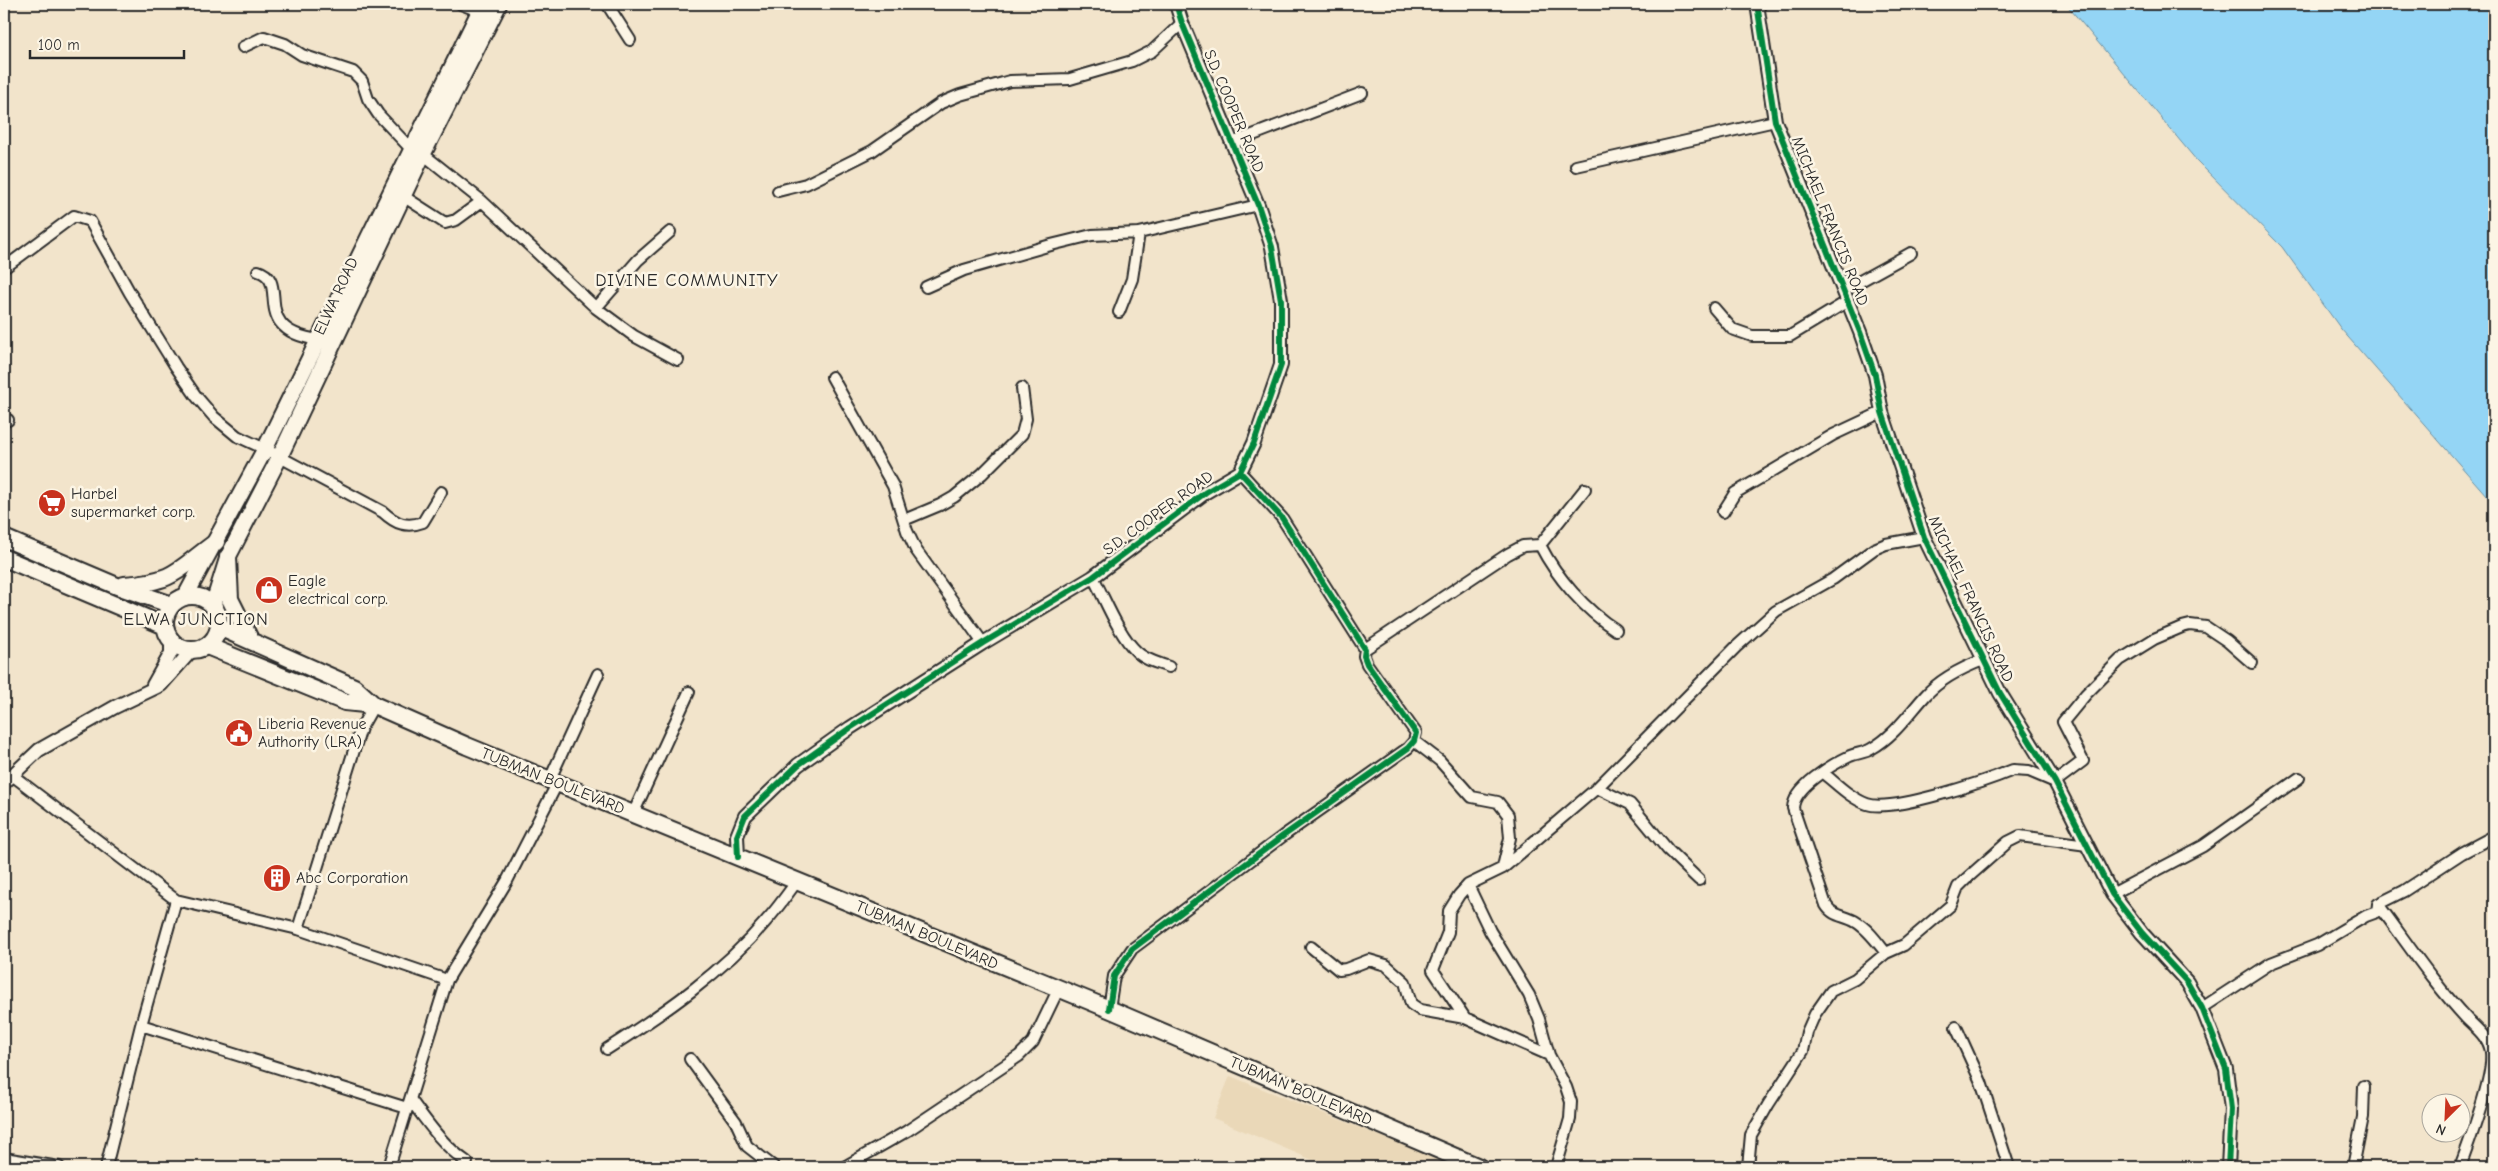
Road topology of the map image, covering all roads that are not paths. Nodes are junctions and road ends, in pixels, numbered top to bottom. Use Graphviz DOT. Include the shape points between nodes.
graph roads {
  1 [pos="461,4"];
  2 [pos="499,4"];
  3 [pos="607,4"];
  4 [pos="1176,4"];
  5 [pos="1756,4"];
  6 [pos="481,7"];
  7 [pos="1182,24"];
  8 [pos="630,40"];
  9 [pos="244,47"];
  10 [pos="1362,93"];
  11 [pos="1775,121"];
  12 [pos="1232,144"];
  13 [pos="417,152"];
  14 [pos="1576,166"];
  15 [pos="778,191"];
  16 [pos="403,196"];
  17 [pos="482,201"];
  18 [pos="1258,205"];
  19 [pos="670,232"];
  20 [pos="1140,233"];
  21 [pos="1911,253"];
  22 [pos="4,268"];
  23 [pos="258,271"];
  24 [pos="926,288"];
  25 [pos="1846,295"];
  26 [pos="596,308"];
  27 [pos="1714,308"];
  28 [pos="1118,312"];
  29 [pos="319,340"];
  30 [pos="678,360"];
  31 [pos="832,377"];
  32 [pos="1022,388"];
  33 [pos="1882,412"];
  34 [pos="265,448"];
  35 [pos="280,456"];
  36 [pos="1240,472"];
  37 [pos="1584,490"];
  38 [pos="441,492"];
  39 [pos="1723,512"];
  40 [pos="904,520"];
  41 [pos="1924,537"];
  42 [pos="4,538"];
  43 [pos="216,542"];
  44 [pos="1540,545"];
  45 [pos="228,557"];
  46 [pos="4,558"];
  47 [pos="1093,577"];
  48 [pos="117,586"];
  49 [pos="178,600"];
  50 [pos="213,606"];
  51 [pos="219,627"];
  52 [pos="1616,630"];
  53 [pos="168,633"];
  54 [pos="251,642"];
  55 [pos="983,643"];
  56 [pos="199,648"];
  57 [pos="1365,649"];
  58 [pos="1983,660"];
  59 [pos="2252,663"];
  60 [pos="1169,666"];
  61 [pos="598,674"];
  62 [pos="150,689"];
  63 [pos="689,692"];
  64 [pos="374,705"];
  65 [pos="1414,741"];
  66 [pos="1823,772"];
  67 [pos="2299,778"];
  68 [pos="8,779"];
  69 [pos="554,781"];
  70 [pos="2055,782"];
  71 [pos="1597,788"];
  72 [pos="633,814"];
  73 [pos="2493,841"];
  74 [pos="2088,845"];
  75 [pos="738,857"];
  76 [pos="1503,868"];
  77 [pos="1699,880"];
  78 [pos="797,882"];
  79 [pos="1468,885"];
  80 [pos="2112,894"];
  81 [pos="176,900"];
  82 [pos="2378,904"];
  83 [pos="298,929"];
  84 [pos="1311,947"];
  85 [pos="1886,953"];
  86 [pos="447,980"];
  87 [pos="1058,990"];
  88 [pos="2202,1008"];
  89 [pos="1109,1010"];
  90 [pos="1465,1018"];
  91 [pos="141,1025"];
  92 [pos="1956,1027"];
  93 [pos="607,1049"];
  94 [pos="1549,1056"];
  95 [pos="690,1059"];
  96 [pos="2364,1086"];
  97 [pos="409,1104"];
  98 [pos="4,1158"];
  99 [pos="467,1162"];
  100 [pos="59,1167"];
  101 [pos="106,1167"];
  102 [pos="389,1167"];
  103 [pos="774,1167"];
  104 [pos="844,1167"];
  105 [pos="1479,1167"];
  106 [pos="1556,1167"];
  107 [pos="1748,1167"];
  108 [pos="2009,1167"];
  109 [pos="2228,1167"];
  110 [pos="2353,1167"];
  111 [pos="2460,1167"];
  1 -- 6 [label="street"];
  2 -- 13 [label="main road, ELWA ROAD"];
  3 -- 8 [label="street"];
  4 -- 7 [label="street, S.D. COOPER ROAD"];
  5 -- 11 [label="street, MICHAEL FRANCIS ROAD"];
  6 -- 13 [label="main road, ELWA ROAD"];
  7 -- 12 [label="street, S.D. COOPER ROAD"];
  7 -- 15 [label="street" via="1152,51 1132,61 1070,79 1010,81 960,95 941,103 872,151 806,184"];
  9 -- 13 [label="street" via="264,37 285,44 302,55 353,72 362,81 378,114"];
  10 -- 12 [label="street"];
  11 -- 14 [label="street"];
  11 -- 25 [label="street, MICHAEL FRANCIS ROAD"];
  12 -- 18 [label="street, S.D. COOPER ROAD"];
  13 -- 16 [label="main road, ELWA ROAD"];
  13 -- 17 [label="street"];
  13 -- 29 [label="main road, ELWA ROAD"];
  16 -- 17 [label="street" via="445,223 456,220"];
  16 -- 35 [label="main road, ELWA ROAD"];
  17 -- 26 [label="street"];
  18 -- 20 [label="street"];
  18 -- 36 [label="street, S.D. COOPER ROAD" via="1272,247 1281,300 1281,365 1254,443"];
  19 -- 26 [label="street" via="638,260"];
  20 -- 24 [label="street" via="1092,235 1051,245 964,270"];
  20 -- 28 [label="street" via="1132,279"];
  21 -- 25 [label="street"];
  22 -- 34 [label="street" via="74,216 90,221 130,293 196,396 237,436"];
  23 -- 29 [label="street" via="272,281 275,315 282,326 303,338"];
  25 -- 27 [label="street" via="1790,336 1752,336 1732,329"];
  25 -- 33 [label="street, MICHAEL FRANCIS ROAD" via="1874,375"];
  26 -- 30 [label="street" via="634,336"];
  29 -- 34 [label="main road, ELWA ROAD"];
  31 -- 40 [label="street" via="893,486"];
  32 -- 40 [label="street" via="1026,419 1022,434 982,474 954,496"];
  33 -- 39 [label="street" via="1833,435 1736,493"];
  33 -- 41 [label="street, MICHAEL FRANCIS ROAD"];
  34 -- 35 [label="street"];
  34 -- 43 [label="main road, ELWA ROAD"];
  35 -- 38 [label="street" via="383,512 402,526 424,522"];
  35 -- 45 [label="main road, ELWA ROAD"];
  36 -- 47 [label="street, S.D. COOPER ROAD" via="1206,492"];
  36 -- 57 [label="street" via="1282,518"];
  37 -- 44 [label="street"];
  40 -- 55 [label="street" via="916,550"];
  41 -- 58 [label="street, MICHAEL FRANCIS ROAD"];
  41 -- 71 [label="street" via="1874,549 1833,579 1776,611 1736,647"];
  42 -- 48 [label="highway"];
  43 -- 48 [label="highway" via="171,577"];
  43 -- 49 [label="main road, ELWA ROAD"];
  44 -- 52 [label="street" via="1552,567 1569,587 1598,619"];
  44 -- 57 [label="street" via="1523,546 1508,554"];
  45 -- 50 [label="main road, ELWA ROAD"];
  45 -- 54 [label="highway" via="230,599"];
  46 -- 53 [label="highway"];
  47 -- 55 [label="street, S.D. COOPER ROAD"];
  47 -- 60 [label="street" via="1120,628 1137,652"];
  48 -- 49 [label="highway"];
  49 -- 50 [label="highway" via="200,597"];
  49 -- 53 [label="highway" via="165,618"];
  50 -- 51 [label="highway"];
  51 -- 54 [label="highway, TUBMAN BOULEVARD"];
  51 -- 56 [label="highway" via="217,635"];
  53 -- 56 [label="highway" via="177,645"];
  53 -- 62 [label="street" via="169,659"];
  54 -- 64 [label="highway, TUBMAN BOULEVARD" via="354,687"];
  55 -- 75 [label="street, S.D. COOPER ROAD" via="798,765 745,816 737,836"];
  56 -- 62 [label="street" via="161,685"];
  56 -- 64 [label="highway, TUBMAN BOULEVARD" via="345,702"];
  57 -- 65 [label="street" via="1367,664 1416,732"];
  58 -- 66 [label="street" via="1962,668 1927,694 1886,739"];
  58 -- 70 [label="street, MICHAEL FRANCIS ROAD" via="2000,694"];
  59 -- 70 [label="street" via="2215,632 2197,625 2182,627 2138,648 2120,660 2062,722 2083,761"];
  61 -- 69 [label="street"];
  62 -- 68 [label="street" via="39,750"];
  63 -- 72 [label="street"];
  64 -- 69 [label="highway, TUBMAN BOULEVARD"];
  64 -- 83 [label="street" via="361,728"];
  65 -- 76 [label="street" via="1440,760 1472,797 1498,802 1508,815 1510,838"];
  65 -- 89 [label="street" via="1132,950 1114,976"];
  66 -- 70 [label="street" via="1855,798 1868,804 1887,806 2013,770 2029,770"];
  66 -- 85 [label="street" via="1800,790 1793,808 1826,905 1831,912 1857,922"];
  67 -- 80 [label="street" via="2204,846"];
  68 -- 81 [label="street"];
  69 -- 72 [label="highway, TUBMAN BOULEVARD"];
  69 -- 86 [label="street" via="507,881"];
  70 -- 74 [label="street, MICHAEL FRANCIS ROAD"];
  71 -- 76 [label="street"];
  71 -- 77 [label="street" via="1630,804 1668,850"];
  72 -- 75 [label="highway, TUBMAN BOULEVARD"];
  73 -- 82 [label="street" via="2462,853"];
  74 -- 80 [label="street, MICHAEL FRANCIS ROAD"];
  74 -- 85 [label="street" via="2020,836 2008,842 1958,887 1951,905 1904,945"];
  75 -- 78 [label="highway, TUBMAN BOULEVARD"];
  76 -- 79 [label="street"];
  78 -- 87 [label="highway, TUBMAN BOULEVARD"];
  78 -- 93 [label="street" via="766,922 725,961 646,1024"];
  79 -- 90 [label="street" via="1449,911 1448,932 1433,970"];
  79 -- 94 [label="street" via="1490,930 1529,995"];
  80 -- 88 [label="street, MICHAEL FRANCIS ROAD" via="2187,982"];
  81 -- 83 [label="street"];
  81 -- 91 [label="street"];
  82 -- 88 [label="street" via="2377,912 2317,945 2270,963"];
  82 -- 111 [label="street" via="2446,997 2487,1039 2491,1054 2487,1077"];
  83 -- 86 [label="street"];
  84 -- 90 [label="street" via="1339,970 1369,960 1386,965 1405,982 1411,1004 1420,1010"];
  85 -- 107 [label="street" via="1855,979 1831,991 1815,1014 1803,1051 1752,1135"];
  86 -- 97 [label="street"];
  87 -- 89 [label="highway, TUBMAN BOULEVARD"];
  87 -- 104 [label="street" via="1033,1042 1019,1056 907,1131"];
  88 -- 109 [label="street, MICHAEL FRANCIS ROAD" via="2226,1068 2232,1109"];
  89 -- 105 [label="highway, TUBMAN BOULEVARD"];
  90 -- 94 [label="street"];
  91 -- 97 [label="street"];
  91 -- 101 [label="street"];
  92 -- 108 [label="street" via="1981,1082"];
  94 -- 106 [label="street" via="1571,1102 1570,1119"];
  95 -- 103 [label="street" via="736,1122 747,1146"];
  96 -- 110 [label="street" via="2364,1117"];
  97 -- 99 [label="street"];
  97 -- 102 [label="street"];
  98 -- 100 [label="street"];
}
